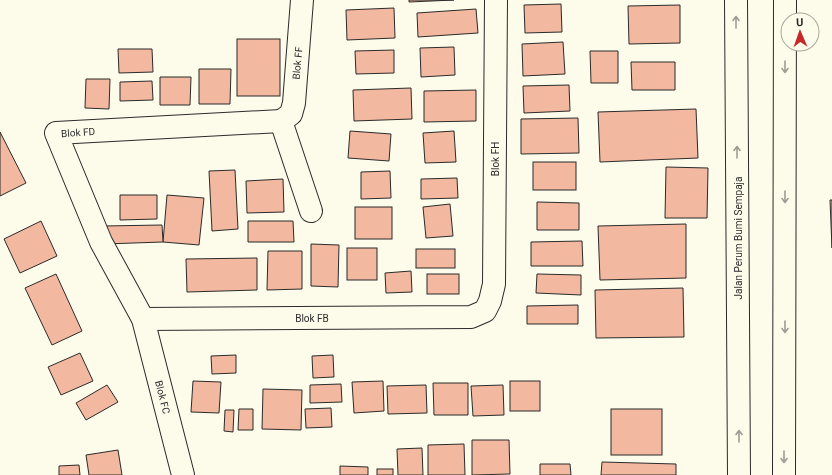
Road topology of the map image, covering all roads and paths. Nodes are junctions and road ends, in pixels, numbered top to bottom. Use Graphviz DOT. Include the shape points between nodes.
graph roads {
  1 [pos="302,0"];
  2 [pos="496,0"];
  3 [pos="736,0"];
  4 [pos="785,0"];
  5 [pos="281,121"];
  6 [pos="311,211"];
  7 [pos="480,313"];
  8 [pos="143,319"];
  9 [pos="183,475"];
  10 [pos="739,475"];
  11 [pos="784,475"];
  1 -- 5 [label="street, Blok FF" via="294,103 291,114"];
  2 -- 7 [label="street, Blok FH" via="494,284 490,301 485,311"];
  10 -- 3 [label="street, Jalan Perum Bumi Sempaja, one-way"];
  4 -- 11 [label="street, one-way"];
  5 -- 6 [label="street"];
  5 -- 8 [label="street, Blok FD" via="56,133 101,242"];
  7 -- 8 [label="street, Blok FB" via="471,317"];
  8 -- 9 [label="street, Blok FC"];
}
